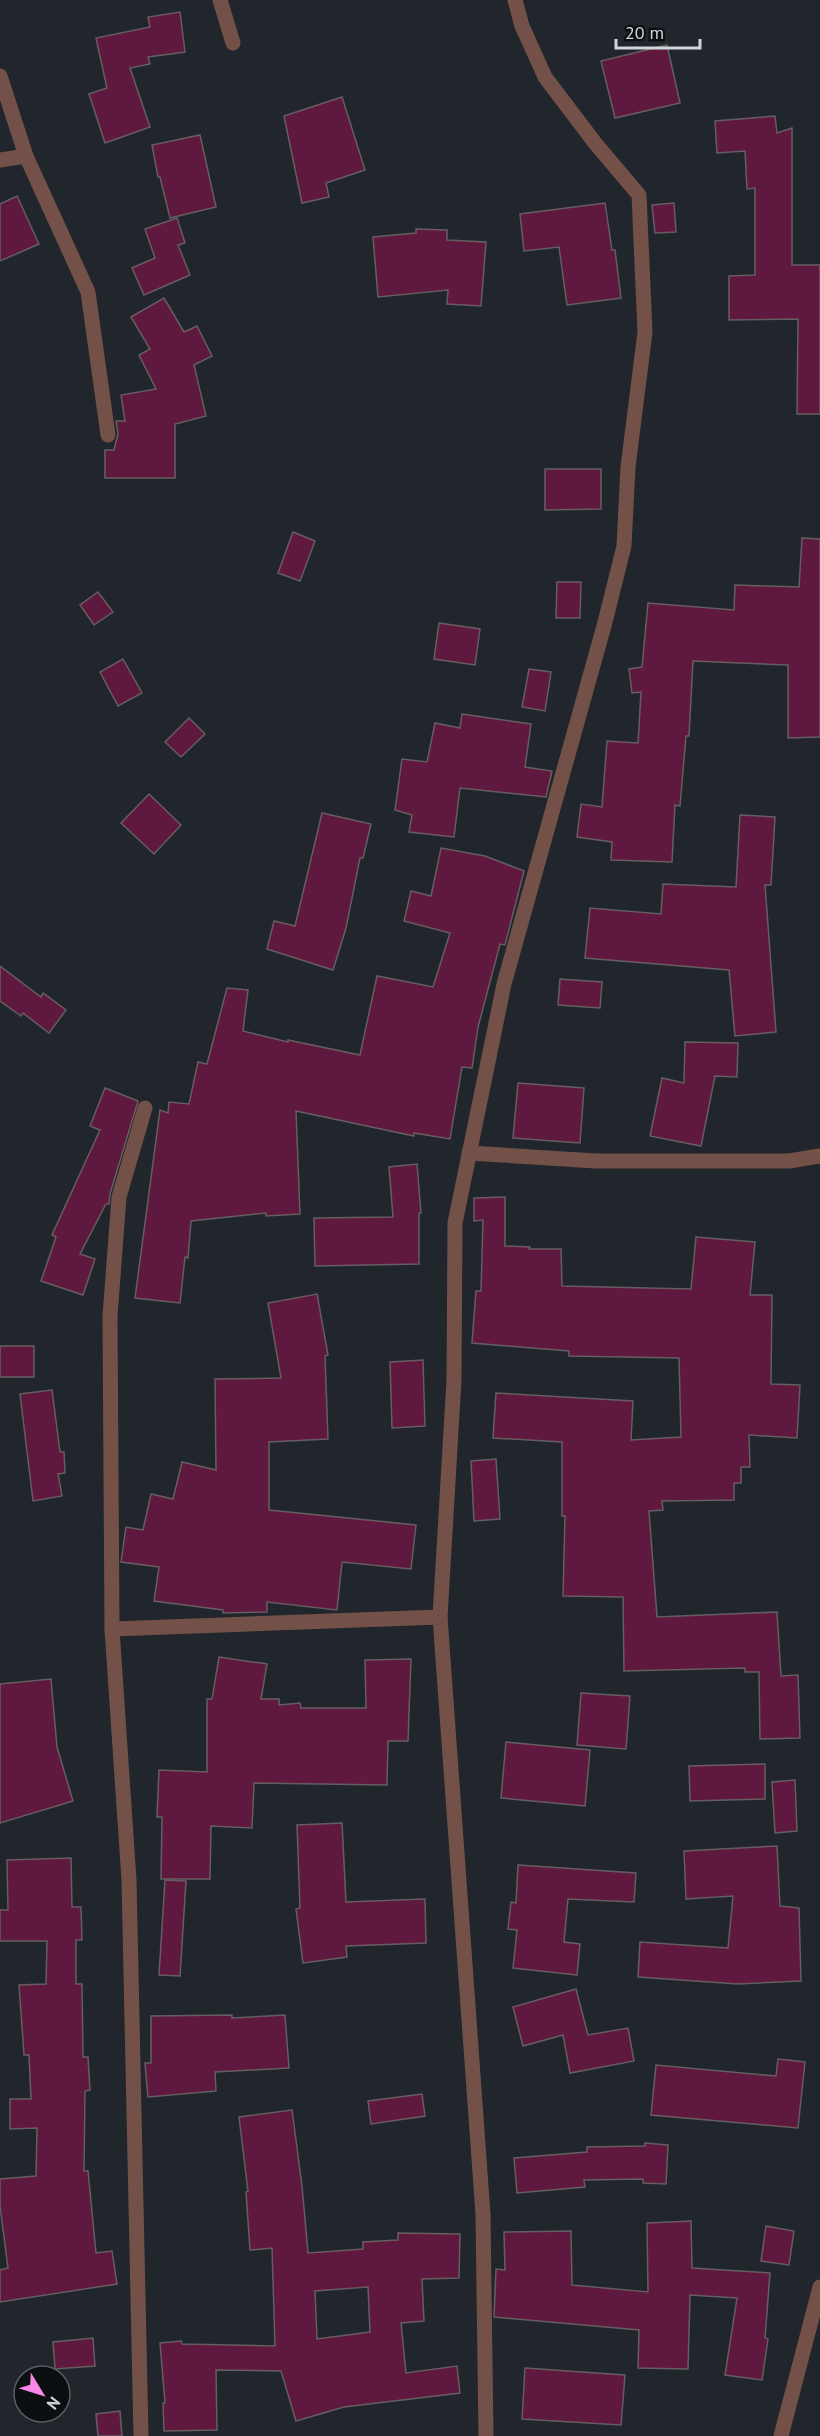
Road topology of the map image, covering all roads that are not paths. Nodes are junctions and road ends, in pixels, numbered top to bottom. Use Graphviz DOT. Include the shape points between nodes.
graph roads {
  1 [pos="220,0"];
  2 [pos="515,0"];
  3 [pos="233,44"];
  4 [pos="0,76"];
  5 [pos="26,156"];
  6 [pos="0,160"];
  7 [pos="108,435"];
  8 [pos="145,1108"];
  9 [pos="469,1153"];
  10 [pos="820,1156"];
  11 [pos="440,1617"];
  12 [pos="112,1629"];
  13 [pos="820,2287"];
  14 [pos="141,2436"];
  15 [pos="486,2436"];
  16 [pos="781,2436"];
  1 -- 3 [label="street"];
  2 -- 9 [label="street" via="545,77 639,195 645,332 628,466 624,546 504,984"];
  4 -- 5 [label="street"];
  5 -- 6 [label="street"];
  5 -- 7 [label="street" via="88,292"];
  8 -- 12 [label="street" via="119,1197 112,1292"];
  9 -- 10 [label="street" via="596,1161 789,1161"];
  9 -- 11 [label="street" via="455,1222 454,1380"];
  11 -- 12 [label="street"];
  11 -- 15 [label="street" via="483,2214"];
  12 -- 14 [label="street" via="129,1880"];
  13 -- 16 [label="street"];
}
